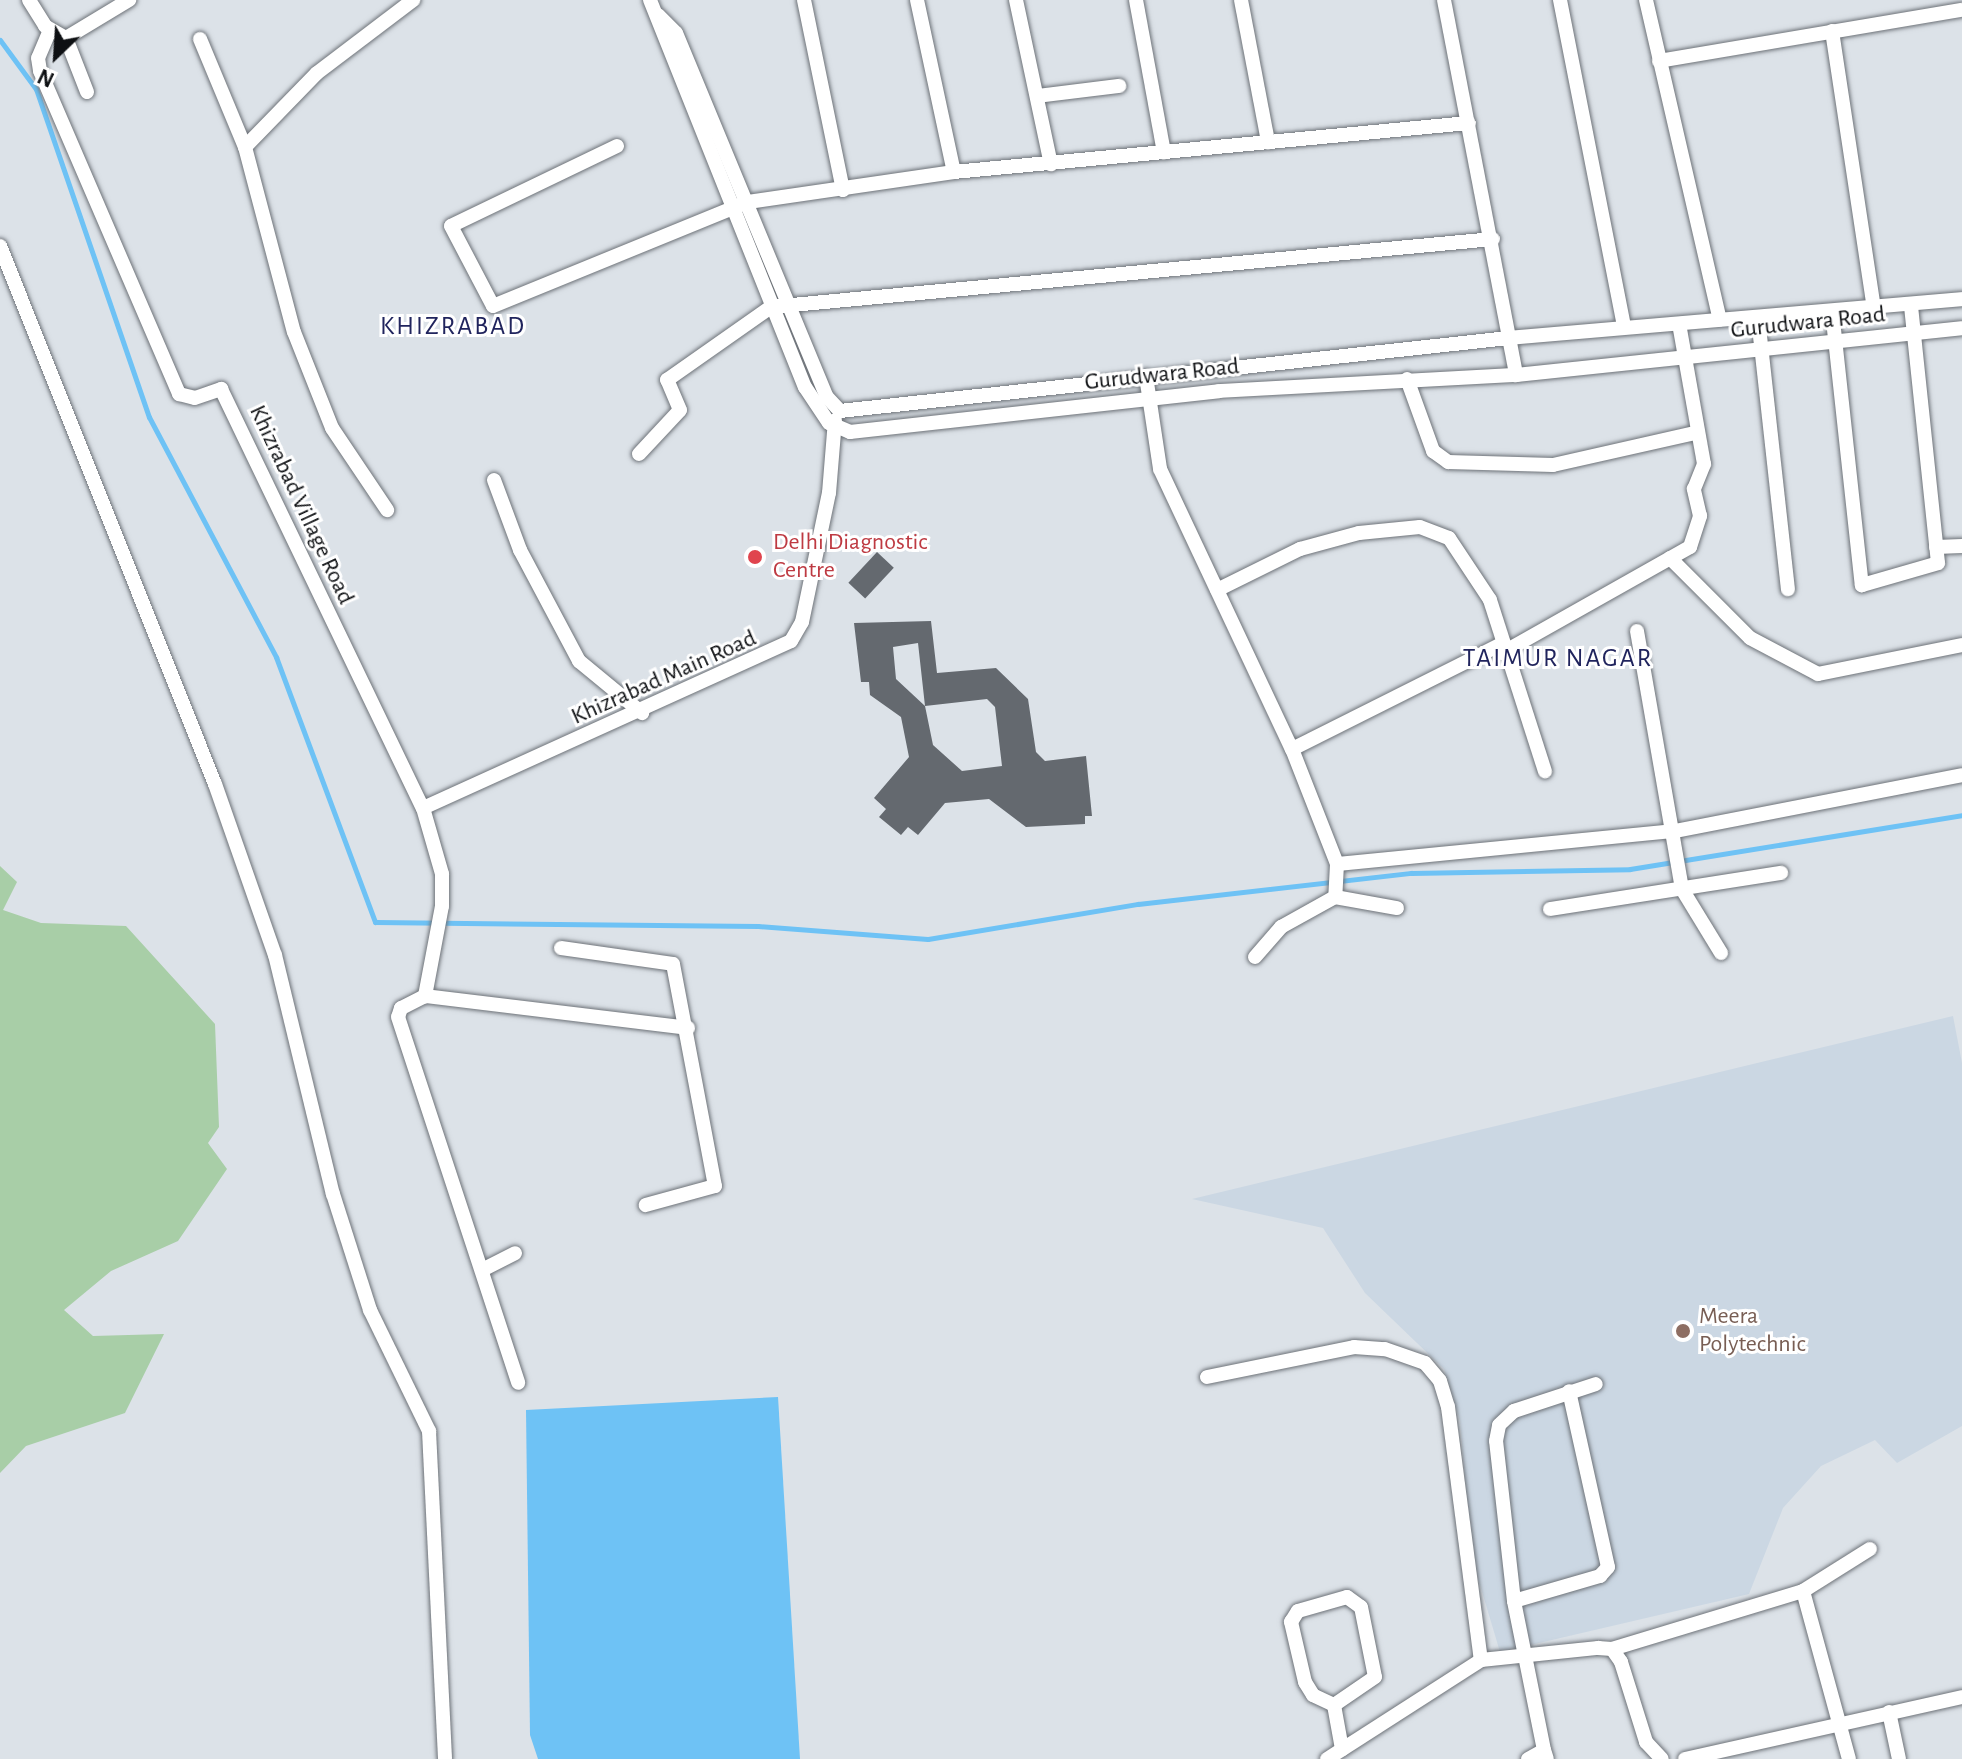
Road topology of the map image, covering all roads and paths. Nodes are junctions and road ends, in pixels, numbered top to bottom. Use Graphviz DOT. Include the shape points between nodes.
graph roads {
  1 [pos="29,0"];
  2 [pos="129,0"];
  3 [pos="413,0"];
  4 [pos="650,0"];
  5 [pos="804,0"];
  6 [pos="917,0"];
  7 [pos="1016,0"];
  8 [pos="1136,0"];
  9 [pos="1241,0"];
  10 [pos="1444,0"];
  11 [pos="1560,0"];
  12 [pos="1646,0"];
  13 [pos="109,6"];
  14 [pos="1962,10"];
  15 [pos="658,15"];
  16 [pos="50,30"];
  17 [pos="1832,31"];
  18 [pos="66,38"];
  19 [pos="200,39"];
  20 [pos="1659,61"];
  21 [pos="1119,86"];
  22 [pos="87,92"];
  23 [pos="1037,96"];
  24 [pos="1469,123"];
  25 [pos="1268,142"];
  26 [pos="617,146"];
  27 [pos="245,147"];
  28 [pos="1164,152"];
  29 [pos="1051,164"];
  30 [pos="954,172"];
  31 [pos="843,190"];
  32 [pos="748,202"];
  33 [pos="731,206"];
  34 [pos="1493,239"];
  35 [pos="0,246"];
  36 [pos="1962,299"];
  37 [pos="1911,304"];
  38 [pos="789,305"];
  39 [pos="771,307"];
  40 [pos="1874,308"];
  41 [pos="1832,311"];
  42 [pos="1758,318"];
  43 [pos="1720,320"];
  44 [pos="1679,324"];
  45 [pos="1624,327"];
  46 [pos="1962,328"];
  47 [pos="1914,334"];
  48 [pos="1513,337"];
  49 [pos="1836,344"];
  50 [pos="1762,350"];
  51 [pos="1684,358"];
  52 [pos="1516,375"];
  53 [pos="1146,376"];
  54 [pos="1407,379"];
  55 [pos="1150,398"];
  56 [pos="838,409"];
  57 [pos="833,426"];
  58 [pos="1695,433"];
  59 [pos="639,454"];
  60 [pos="494,480"];
  61 [pos="387,510"];
  62 [pos="1962,546"];
  63 [pos="1936,547"];
  64 [pos="1670,558"];
  65 [pos="1788,589"];
  66 [pos="1217,590"];
  67 [pos="1637,631"];
  68 [pos="1962,645"];
  69 [pos="1501,649"];
  70 [pos="642,713"];
  71 [pos="1292,749"];
  72 [pos="1545,771"];
  73 [pos="1962,775"];
  74 [pos="423,808"];
  75 [pos="1675,831"];
  76 [pos="1781,873"];
  77 [pos="1335,879"];
  78 [pos="1682,889"];
  79 [pos="1397,908"];
  80 [pos="1550,909"];
  81 [pos="561,948"];
  82 [pos="1721,953"];
  83 [pos="1255,957"];
  84 [pos="425,996"];
  85 [pos="688,1028"];
  86 [pos="646,1205"];
  87 [pos="515,1253"];
  88 [pos="482,1270"];
  89 [pos="1207,1377"];
  90 [pos="518,1383"];
  91 [pos="1596,1384"];
  92 [pos="1569,1391"];
  93 [pos="1870,1549"];
  94 [pos="1803,1591"];
  95 [pos="1514,1601"];
  96 [pos="1612,1649"];
  97 [pos="1524,1657"];
  98 [pos="1481,1660"];
  99 [pos="1962,1697"];
  100 [pos="1334,1705"];
  101 [pos="1889,1712"];
  102 [pos="1842,1722"];
  103 [pos="1342,1749"];
  104 [pos="1545,1755"];
  105 [pos="445,1759"];
  106 [pos="1327,1759"];
  107 [pos="1528,1759"];
  108 [pos="1662,1759"];
  109 [pos="1685,1759"];
  110 [pos="1849,1759"];
  111 [pos="1899,1759"];
  1 -- 16 [label="street"];
  2 -- 13 [label="street"];
  3 -- 27 [label="street" via="317,73"];
  4 -- 15 [label="street"];
  5 -- 31 [label="street"];
  6 -- 30 [label="street"];
  7 -- 23 [label="street"];
  8 -- 28 [label="street"];
  9 -- 25 [label="street"];
  10 -- 24 [label="street"];
  11 -- 45 [label="street"];
  12 -- 20 [label="street"];
  13 -- 18 [label="street"];
  14 -- 17 [label="street"];
  15 -- 32 [label="street" via="676,33"];
  15 -- 33 [label="street"];
  16 -- 18 [label="street"];
  16 -- 74 [label="street, Khizrabad Village Road" via="38,58 40,71 179,394 195,398 221,389"];
  17 -- 20 [label="street"];
  17 -- 40 [label="street"];
  18 -- 22 [label="street"];
  19 -- 27 [label="street"];
  20 -- 43 [label="street"];
  21 -- 23 [label="street"];
  23 -- 29 [label="street"];
  24 -- 25 [label="street"];
  24 -- 34 [label="street"];
  25 -- 28 [label="street"];
  26 -- 33 [label="street" via="451,226 493,306"];
  27 -- 61 [label="street" via="294,332 332,428"];
  28 -- 29 [label="street"];
  29 -- 30 [label="street"];
  30 -- 31 [label="street"];
  31 -- 32 [label="street"];
  32 -- 33 [label="street"];
  32 -- 38 [label="street"];
  33 -- 39 [label="street"];
  34 -- 38 [label="street"];
  34 -- 48 [label="street"];
  35 -- 105 [label="street" via="215,784 275,955 361,1285 429,1431"];
  36 -- 37 [label="street"];
  37 -- 40 [label="street"];
  37 -- 47 [label="street"];
  38 -- 39 [label="street"];
  38 -- 56 [label="street"];
  39 -- 57 [label="street" via="805,387"];
  39 -- 59 [label="street" via="667,380 680,410"];
  40 -- 41 [label="street"];
  41 -- 42 [label="street"];
  41 -- 49 [label="street"];
  42 -- 43 [label="street"];
  42 -- 50 [label="street"];
  43 -- 44 [label="street"];
  44 -- 45 [label="street"];
  44 -- 51 [label="street"];
  45 -- 48 [label="street"];
  46 -- 47 [label="street, Gurudwara Road"];
  47 -- 49 [label="street, Gurudwara Road"];
  47 -- 63 [label="street"];
  48 -- 52 [label="street"];
  48 -- 53 [label="street"];
  49 -- 50 [label="street, Gurudwara Road"];
  49 -- 63 [label="street" via="1862,585 1938,563"];
  50 -- 51 [label="street, Gurudwara Road"];
  50 -- 65 [label="street"];
  51 -- 52 [label="street, Gurudwara Road"];
  51 -- 58 [label="street"];
  52 -- 54 [label="street, Gurudwara Road"];
  53 -- 55 [label="street"];
  53 -- 56 [label="street"];
  54 -- 55 [label="street, Gurudwara Road"];
  54 -- 58 [label="street" via="1433,451 1448,462 1553,465"];
  55 -- 57 [label="street, Gurudwara Road" via="867,432"];
  55 -- 66 [label="street" via="1160,469"];
  56 -- 57 [label="street, Khizrabad Main Road"];
  57 -- 70 [label="street, Khizrabad Main Road" via="829,493 799,630 766,658"];
  58 -- 64 [label="street" via="1704,464 1694,489 1700,516 1690,547"];
  60 -- 70 [label="street" via="520,550 579,661"];
  62 -- 63 [label="street"];
  64 -- 68 [label="street" via="1750,638 1818,674"];
  64 -- 69 [label="street"];
  66 -- 69 [label="street" via="1300,549 1420,527 1449,538 1461,551 1490,600"];
  66 -- 71 [label="street"];
  67 -- 75 [label="street"];
  69 -- 71 [label="street"];
  69 -- 72 [label="street"];
  70 -- 74 [label="street, Khizrabad Main Road"];
  71 -- 77 [label="street"];
  73 -- 75 [label="street"];
  74 -- 84 [label="street" via="442,874 442,906"];
  75 -- 77 [label="street"];
  75 -- 78 [label="street"];
  76 -- 78 [label="street"];
  77 -- 79 [label="street"];
  77 -- 83 [label="street"];
  78 -- 80 [label="street"];
  78 -- 82 [label="street"];
  81 -- 85 [label="street" via="673,964"];
  84 -- 85 [label="street"];
  84 -- 88 [label="street" via="401,1008 398,1017"];
  85 -- 86 [label="street" via="715,1186"];
  87 -- 88 [label="street"];
  88 -- 90 [label="street"];
  89 -- 98 [label="street" via="1354,1347 1385,1349 1425,1363 1440,1381 1448,1407"];
  91 -- 92 [label="street"];
  92 -- 95 [label="street" via="1523,1407 1499,1425 1498,1496"];
  92 -- 95 [label="street" via="1608,1567 1600,1576"];
  93 -- 94 [label="street"];
  94 -- 96 [label="street"];
  94 -- 102 [label="street"];
  95 -- 97 [label="street"];
  96 -- 97 [label="street"];
  96 -- 108 [label="street" via="1646,1742"];
  97 -- 98 [label="street"];
  97 -- 104 [label="street"];
  98 -- 103 [label="street"];
  99 -- 101 [label="street"];
  100 -- 100 [label="street" via="1375,1677 1361,1607 1347,1597 1298,1611 1291,1622 1305,1682 1313,1695"];
  100 -- 103 [label="street"];
  101 -- 102 [label="street"];
  101 -- 111 [label="street"];
  102 -- 109 [label="street"];
  102 -- 110 [label="street"];
  103 -- 106 [label="street"];
  104 -- 107 [label="street"];
}
